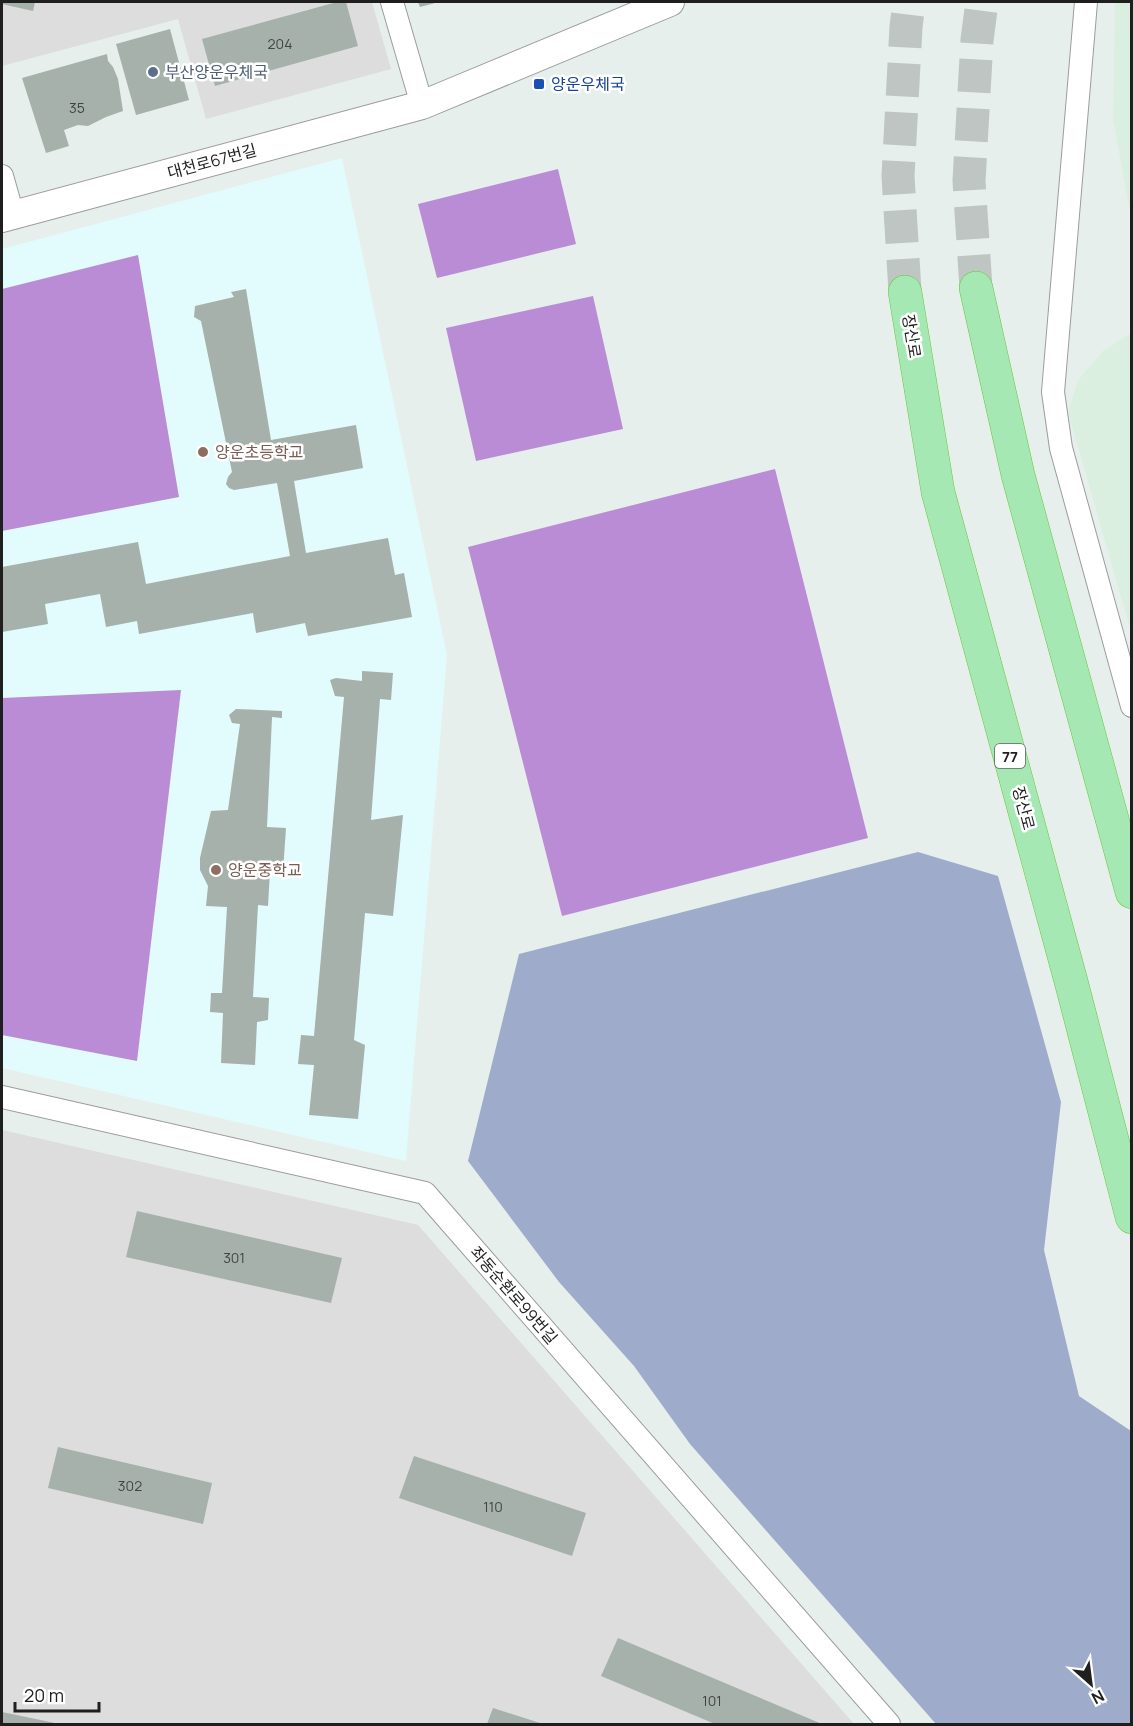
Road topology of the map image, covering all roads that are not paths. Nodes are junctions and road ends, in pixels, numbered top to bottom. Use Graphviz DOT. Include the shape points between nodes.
graph roads {
  1 [pos="392,2"];
  2 [pos="670,2"];
  3 [pos="1086,2"];
  4 [pos="422,105"];
  5 [pos="2,176"];
  6 [pos="7,217"];
  7 [pos="976,288"];
  8 [pos="905,292"];
  9 [pos="1131,706"];
  10 [pos="1131,892"];
  11 [pos="2,1097"];
  12 [pos="1131,1217"];
  13 [pos="889,1725"];
  1 -- 4 [label="street"];
  2 -- 4 [label="street, 대천로67번길"];
  3 -- 9 [label="street" via="1053,392 1061,448"];
  4 -- 6 [label="street, 대천로67번길"];
  5 -- 6 [label="street"];
  7 -- 10 [label="highway" via="1018,475"];
  8 -- 12 [label="highway, 장산로 / 77" via="938,492"];
  11 -- 13 [label="street, 좌동순환로99번길" via="425,1193"];
}
